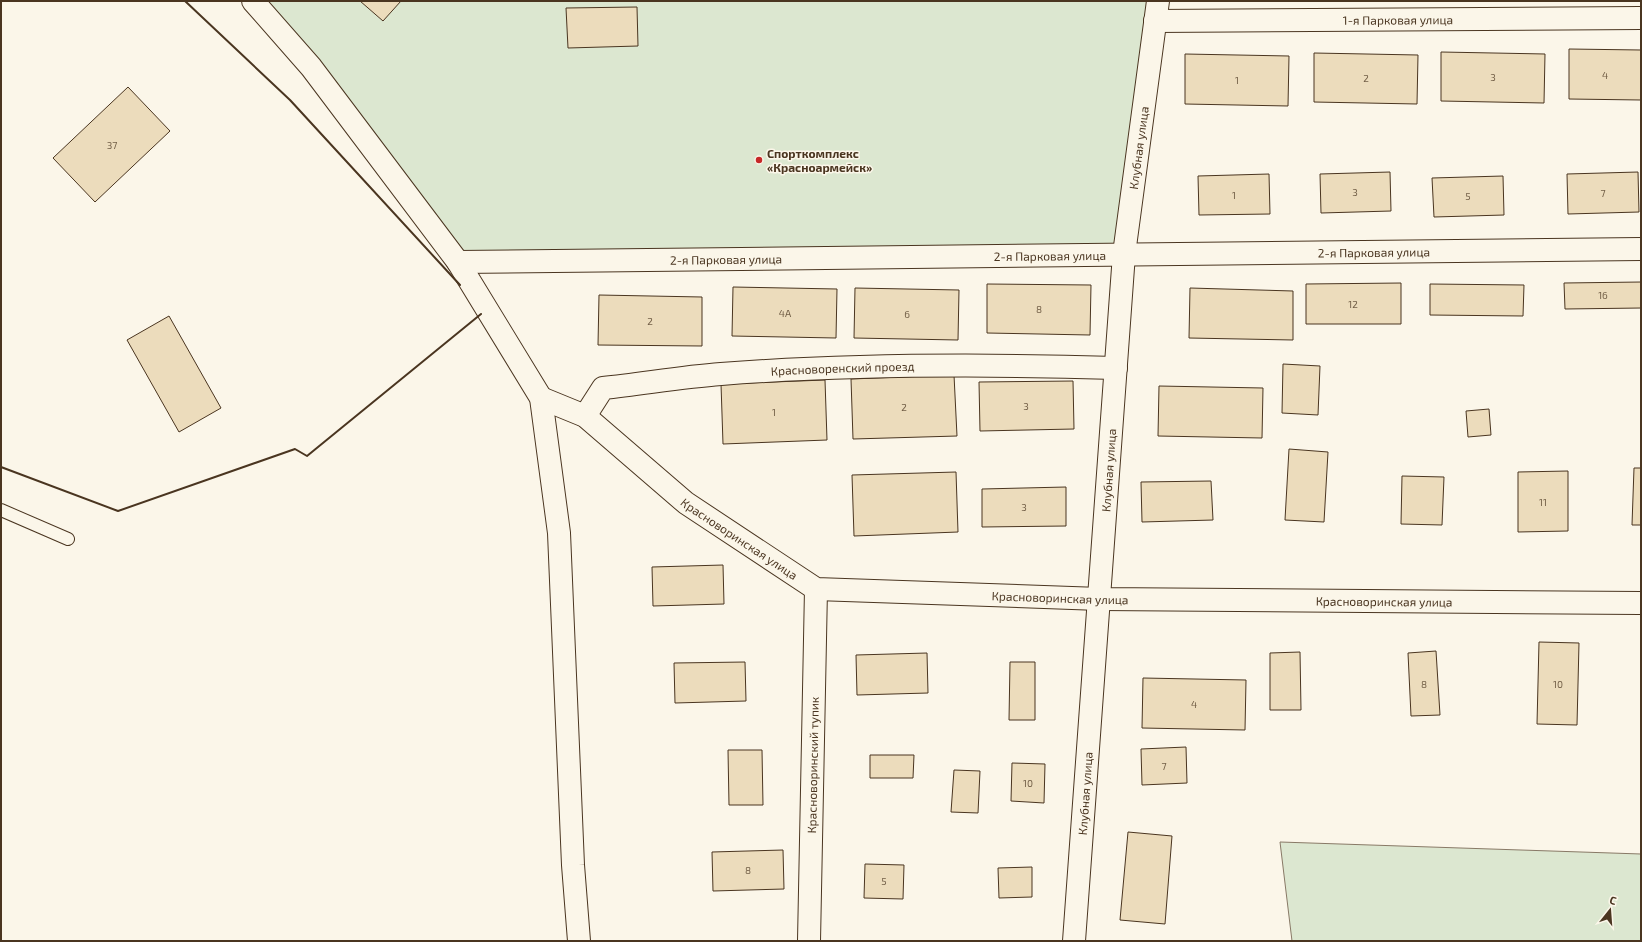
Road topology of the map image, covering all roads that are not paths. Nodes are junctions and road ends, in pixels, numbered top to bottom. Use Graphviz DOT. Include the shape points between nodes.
graph roads {
  1 [pos="253,1"];
  2 [pos="1156,11"];
  3 [pos="1641,18"];
  4 [pos="1641,249"];
  5 [pos="1124,254"];
  6 [pos="458,262"];
  7 [pos="1116,368"];
  8 [pos="541,398"];
  9 [pos="585,416"];
  10 [pos="1,510"];
  11 [pos="68,539"];
  12 [pos="816,589"];
  13 [pos="1100,599"];
  14 [pos="1641,603"];
  15 [pos="579,941"];
  16 [pos="809,941"];
  17 [pos="1074,941"];
  1 -- 6 [label="street" via="311,67"];
  2 -- 3 [label="street, 1-я Парковая улица"];
  2 -- 5 [label="street, Клубная улица"];
  4 -- 5 [label="street, 2-я Парковая улица"];
  5 -- 6 [label="street, 2-я Парковая улица"];
  5 -- 7 [label="street, Клубная улица"];
  6 -- 8 [label="street"];
  7 -- 9 [label="street, Красноворенский проезд" via="1009,364 850,366 719,374 604,388"];
  7 -- 13 [label="street, Клубная улица"];
  8 -- 9 [label="street, Красноворинская улица"];
  8 -- 15 [label="street" via="559,533 573,865"];
  9 -- 12 [label="street, Красноворинская улица" via="686,503"];
  10 -- 11 [label="lane"];
  12 -- 13 [label="street, Красноворинская улица"];
  12 -- 16 [label="street, Красноворинский тупик"];
  13 -- 14 [label="street, Красноворинская улица"];
  13 -- 17 [label="street, Клубная улица"];
}
